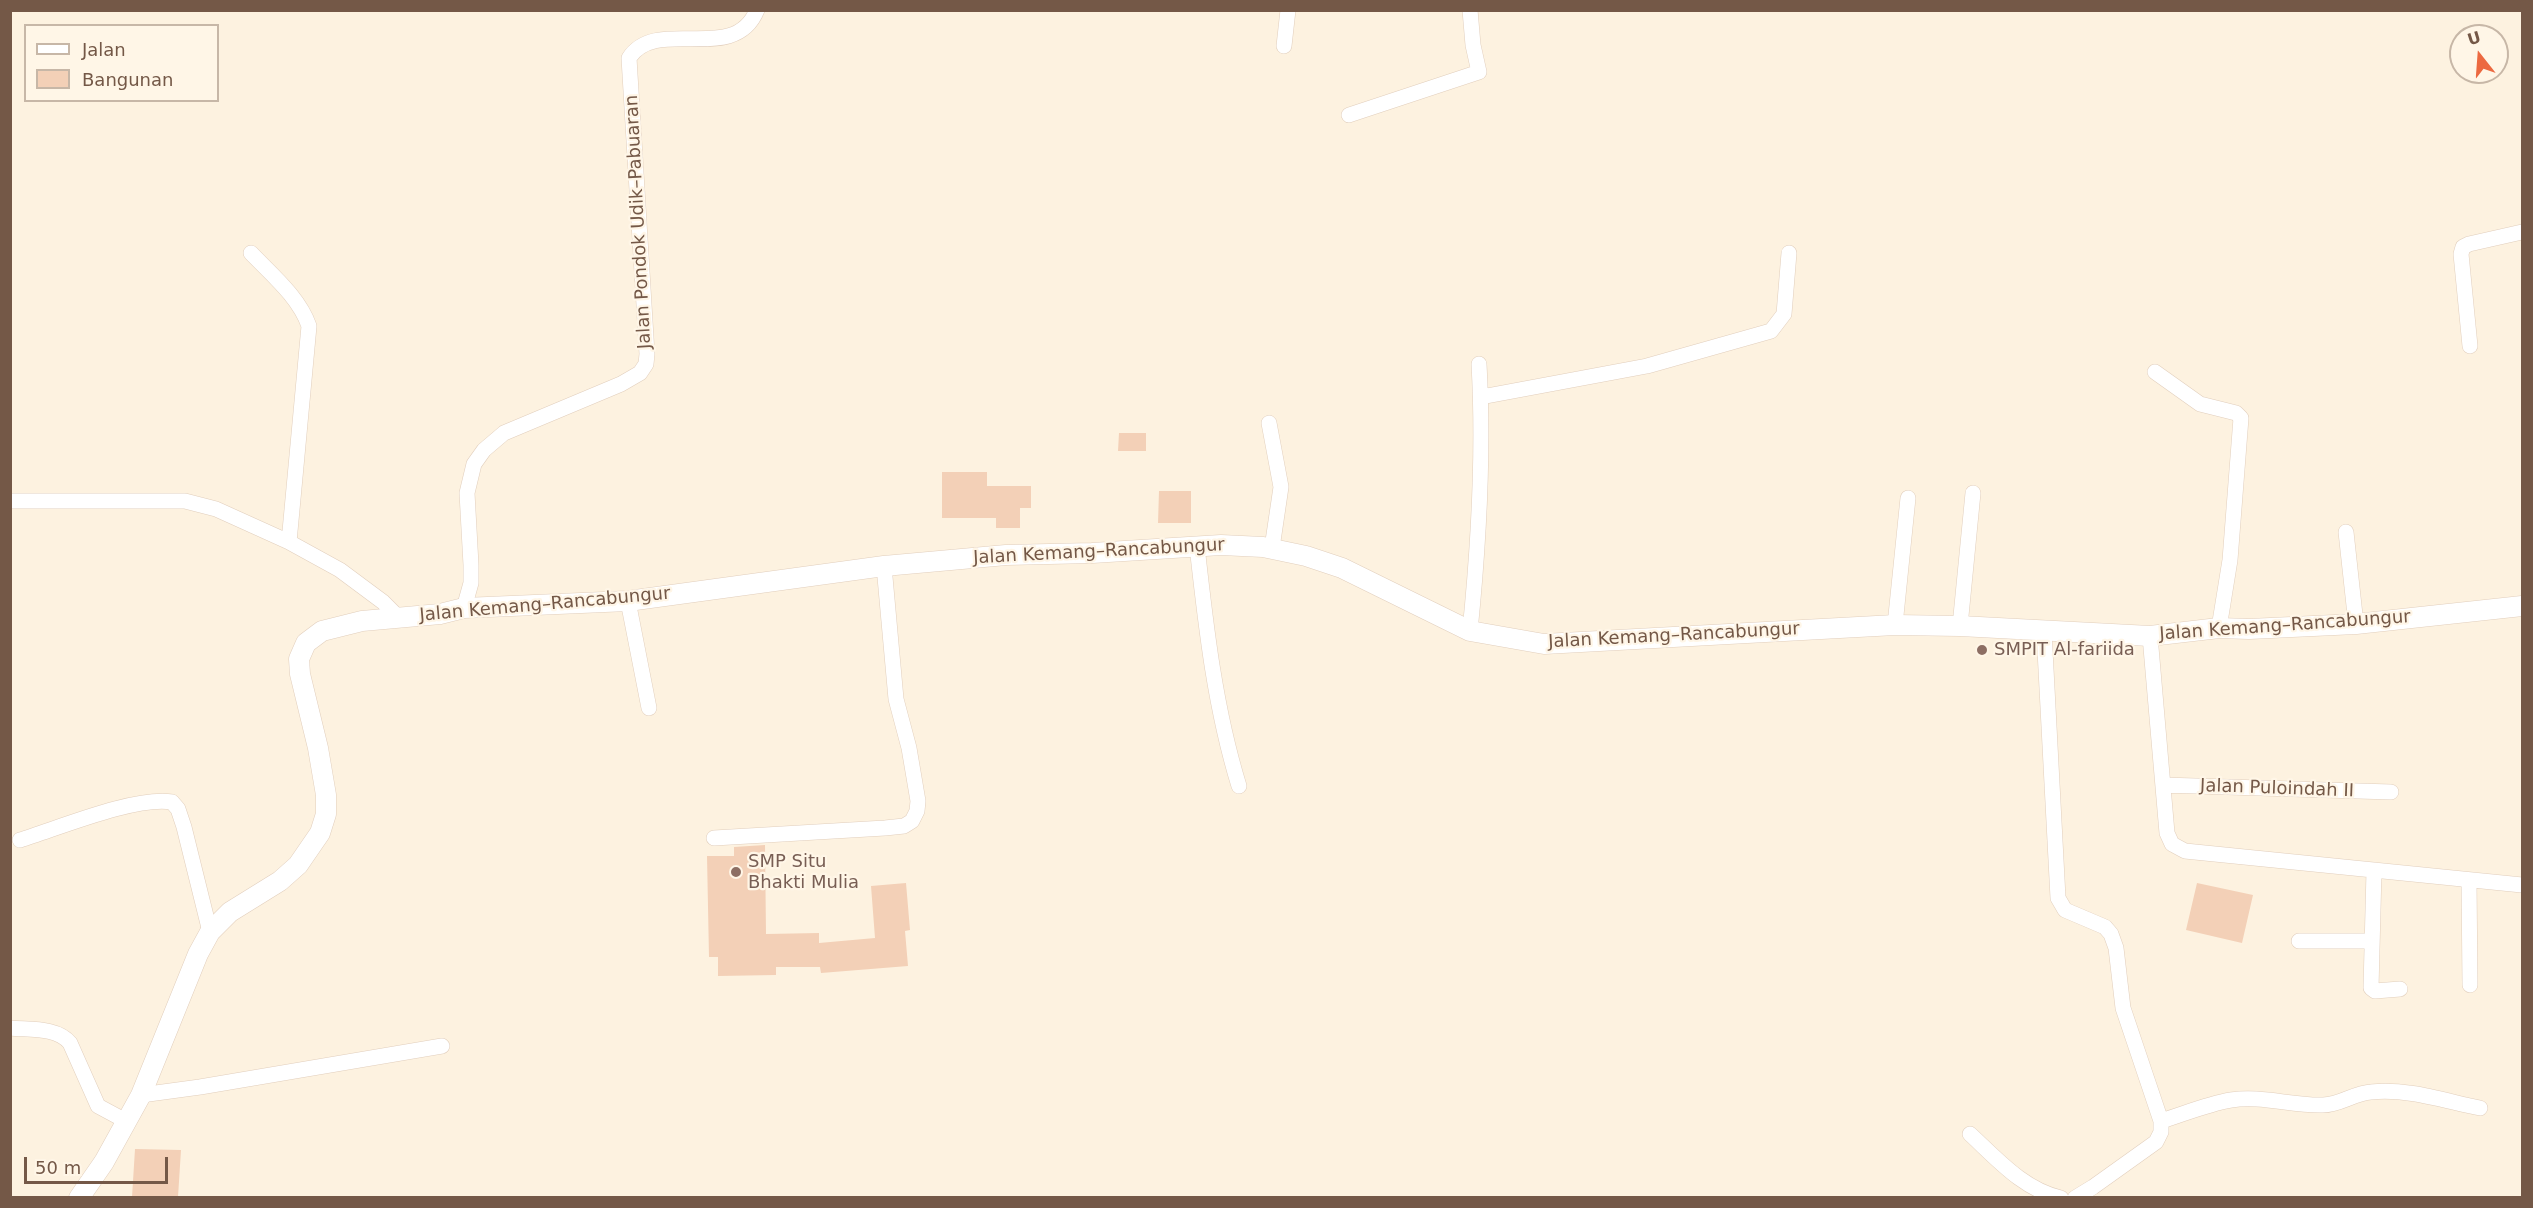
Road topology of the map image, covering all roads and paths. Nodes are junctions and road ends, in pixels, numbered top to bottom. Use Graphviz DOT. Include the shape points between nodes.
graph roads {
  1 [pos="757,10"];
  2 [pos="1288,10"];
  3 [pos="1470,10"];
  4 [pos="1284,46"];
  5 [pos="1349,115"];
  6 [pos="2523,232"];
  7 [pos="251,253"];
  8 [pos="1789,253"];
  9 [pos="2470,346"];
  10 [pos="1479,364"];
  11 [pos="2155,372"];
  12 [pos="1481,397"];
  13 [pos="1269,423"];
  14 [pos="1973,493"];
  15 [pos="1908,498"];
  16 [pos="10,501"];
  17 [pos="2346,532"];
  18 [pos="289,542"];
  19 [pos="1197,546"];
  20 [pos="1272,548"];
  21 [pos="884,566"];
  22 [pos="628,601"];
  23 [pos="2523,606"];
  24 [pos="464,608"];
  25 [pos="397,616"];
  26 [pos="2356,624"];
  27 [pos="1895,625"];
  28 [pos="1960,626"];
  29 [pos="2219,628"];
  30 [pos="1470,631"];
  31 [pos="2044,631"];
  32 [pos="2150,636"];
  33 [pos="649,708"];
  34 [pos="2163,785"];
  35 [pos="1239,786"];
  36 [pos="2391,792"];
  37 [pos="714,838"];
  38 [pos="20,840"];
  39 [pos="2374,871"];
  40 [pos="2469,880"];
  41 [pos="2523,885"];
  42 [pos="210,932"];
  43 [pos="2299,941"];
  44 [pos="2372,941"];
  45 [pos="2470,985"];
  46 [pos="2400,989"];
  47 [pos="10,1028"];
  48 [pos="442,1046"];
  49 [pos="141,1095"];
  50 [pos="2480,1108"];
  51 [pos="126,1121"];
  52 [pos="2161,1121"];
  53 [pos="1970,1134"];
  54 [pos="79,1197"];
  55 [pos="2061,1197"];
  56 [pos="2075,1197"];
  1 -- 24 [label="street, Jalan Pondok Udik–Pabuaran" via="738,33 720,39 644,42 629,58 646,364 639,374 621,384 504,433 484,450 474,464 467,493 471,583"];
  2 -- 4 [label="street"];
  3 -- 5 [label="street" via="1479,72"];
  6 -- 9 [label="street" via="2463,247"];
  7 -- 18 [label="street" via="286,290 309,326"];
  8 -- 12 [label="street" via="1784,314 1771,330 1647,366"];
  10 -- 12 [label="street"];
  11 -- 29 [label="street" via="2200,404 2241,418 2230,560"];
  12 -- 30 [label="street" via="1479,537"];
  13 -- 20 [label="street" via="1281,487"];
  14 -- 28 [label="street"];
  15 -- 27 [label="street"];
  16 -- 18 [label="street" via="185,501 216,509"];
  17 -- 26 [label="street"];
  18 -- 25 [label="street" via="340,570"];
  19 -- 20 [label="street, Jalan Kemang–Rancabungur"];
  19 -- 21 [label="street, Jalan Kemang–Rancabungur" via="1006,555"];
  19 -- 35 [label="street" via="1218,704"];
  20 -- 30 [label="street, Jalan Kemang–Rancabungur" via="1342,568"];
  21 -- 22 [label="street, Jalan Kemang–Rancabungur"];
  21 -- 37 [label="street" via="897,699 918,801 912,821 885,828"];
  22 -- 24 [label="street, Jalan Kemang–Rancabungur"];
  22 -- 33 [label="street"];
  23 -- 26 [label="street, Jalan Kemang–Rancabungur"];
  24 -- 25 [label="street, Jalan Kemang–Rancabungur" via="440,614"];
  25 -- 42 [label="street, Jalan Kemang–Rancabungur" via="322,631 306,643 299,659 300,674 326,795 320,833 297,865 230,912"];
  26 -- 29 [label="street, Jalan Kemang–Rancabungur"];
  27 -- 28 [label="street, Jalan Kemang–Rancabungur"];
  27 -- 30 [label="street, Jalan Kemang–Rancabungur" via="1544,644"];
  28 -- 31 [label="street, Jalan Kemang–Rancabungur"];
  29 -- 32 [label="street, Jalan Kemang–Rancabungur"];
  31 -- 32 [label="street, Jalan Kemang–Rancabungur"];
  31 -- 52 [label="street" via="2058,898 2066,910 2105,927 2111,934 2123,1008"];
  32 -- 34 [label="street"];
  34 -- 36 [label="street, Jalan Puloindah II"];
  34 -- 39 [label="street" via="2167,833 2172,844 2185,850"];
  38 -- 42 [label="street" via="131,805 172,801 184,827"];
  39 -- 40 [label="street"];
  39 -- 44 [label="street"];
  40 -- 41 [label="street"];
  40 -- 45 [label="street"];
  42 -- 49 [label="street, Jalan Kemang–Rancabungur"];
  43 -- 44 [label="street"];
  44 -- 46 [label="street" via="2371,988"];
  47 -- 51 [label="street" via="64,1036 98,1106"];
  48 -- 49 [label="street"];
  49 -- 51 [label="street, Jalan Kemang–Rancabungur"];
  50 -- 52 [label="street" via="2418,1095 2373,1091 2324,1105 2232,1100"];
  51 -- 54 [label="street, Jalan Kemang–Rancabungur"];
  52 -- 56 [label="street" via="2156,1142"];
  53 -- 55 [label="street" via="2019,1178 2044,1194"];
}
